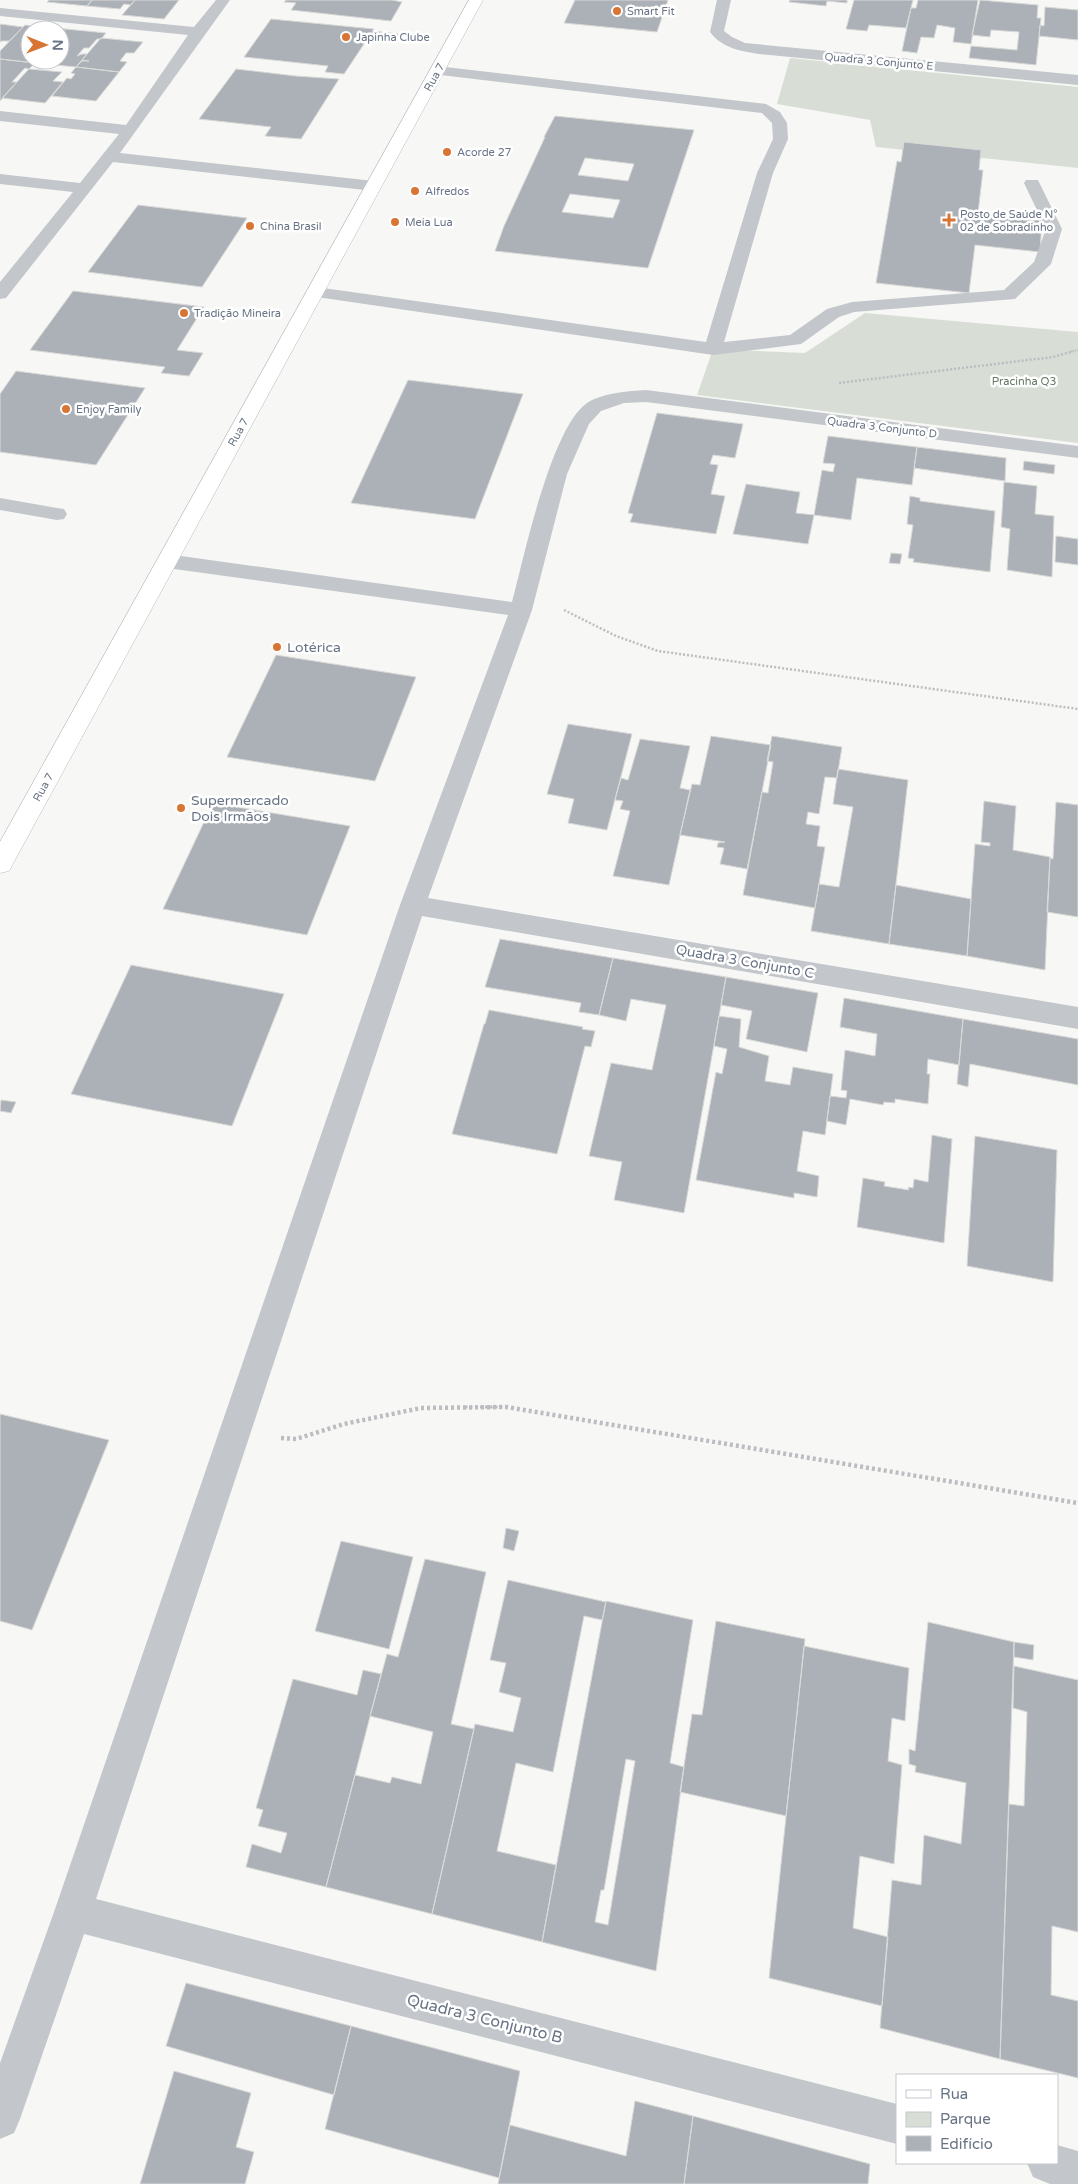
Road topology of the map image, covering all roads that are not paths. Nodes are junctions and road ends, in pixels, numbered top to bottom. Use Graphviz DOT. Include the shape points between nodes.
graph roads {
  1 [pos="223,0"];
  2 [pos="476,0"];
  3 [pos="724,0"];
  4 [pos="0,12"];
  5 [pos="198,32"];
  6 [pos="437,71"];
  7 [pos="1078,80"];
  8 [pos="0,116"];
  9 [pos="130,130"];
  10 [pos="108,157"];
  11 [pos="0,178"];
  12 [pos="1032,182"];
  13 [pos="374,186"];
  14 [pos="85,188"];
  15 [pos="316,292"];
  16 [pos="0,294"];
  17 [pos="713,348"];
  18 [pos="1078,452"];
  19 [pos="0,504"];
  20 [pos="57,514"];
  21 [pos="167,561"];
  22 [pos="522,605"];
  23 [pos="0,864"];
  24 [pos="413,905"];
  25 [pos="1078,1018"];
  26 [pos="73,1912"];
  27 [pos="0,2119"];
  28 [pos="896,2124"];
  29 [pos="1051,2164"];
  30 [pos="1078,2171"];
  1 -- 5 [label="street"];
  2 -- 6 [label="main road, Rua 7"];
  3 -- 7 [label="street, Quadra 3 Conjunto E" via="717,32 737,46"];
  4 -- 5 [label="street"];
  5 -- 9 [label="street"];
  6 -- 13 [label="main road, Rua 7"];
  6 -- 17 [label="street" via="766,109 780,120 783,131 765,173"];
  8 -- 9 [label="street"];
  9 -- 10 [label="street"];
  10 -- 13 [label="street"];
  10 -- 14 [label="street"];
  11 -- 14 [label="street"];
  12 -- 17 [label="street" via="1054,229 1042,264 1009,295 852,307 833,313 795,340"];
  13 -- 15 [label="main road, Rua 7"];
  14 -- 16 [label="street"];
  15 -- 17 [label="street"];
  15 -- 21 [label="main road, Rua 7"];
  18 -- 22 [label="street, Quadra 3 Conjunto D" via="646,396 622,397 594,407 580,422 557,474"];
  19 -- 20 [label="street"];
  21 -- 22 [label="street"];
  21 -- 23 [label="main road, Rua 7"];
  22 -- 24 [label="street, Quadra 3 Conjunto D"];
  24 -- 25 [label="street, Quadra 3 Conjunto C"];
  24 -- 26 [label="street, Quadra 3 Conjunto D"];
  26 -- 27 [label="street, Quadra 3 Conjunto D"];
  26 -- 28 [label="street, Quadra 3 Conjunto B"];
  29 -- 30 [label="street"];
}
